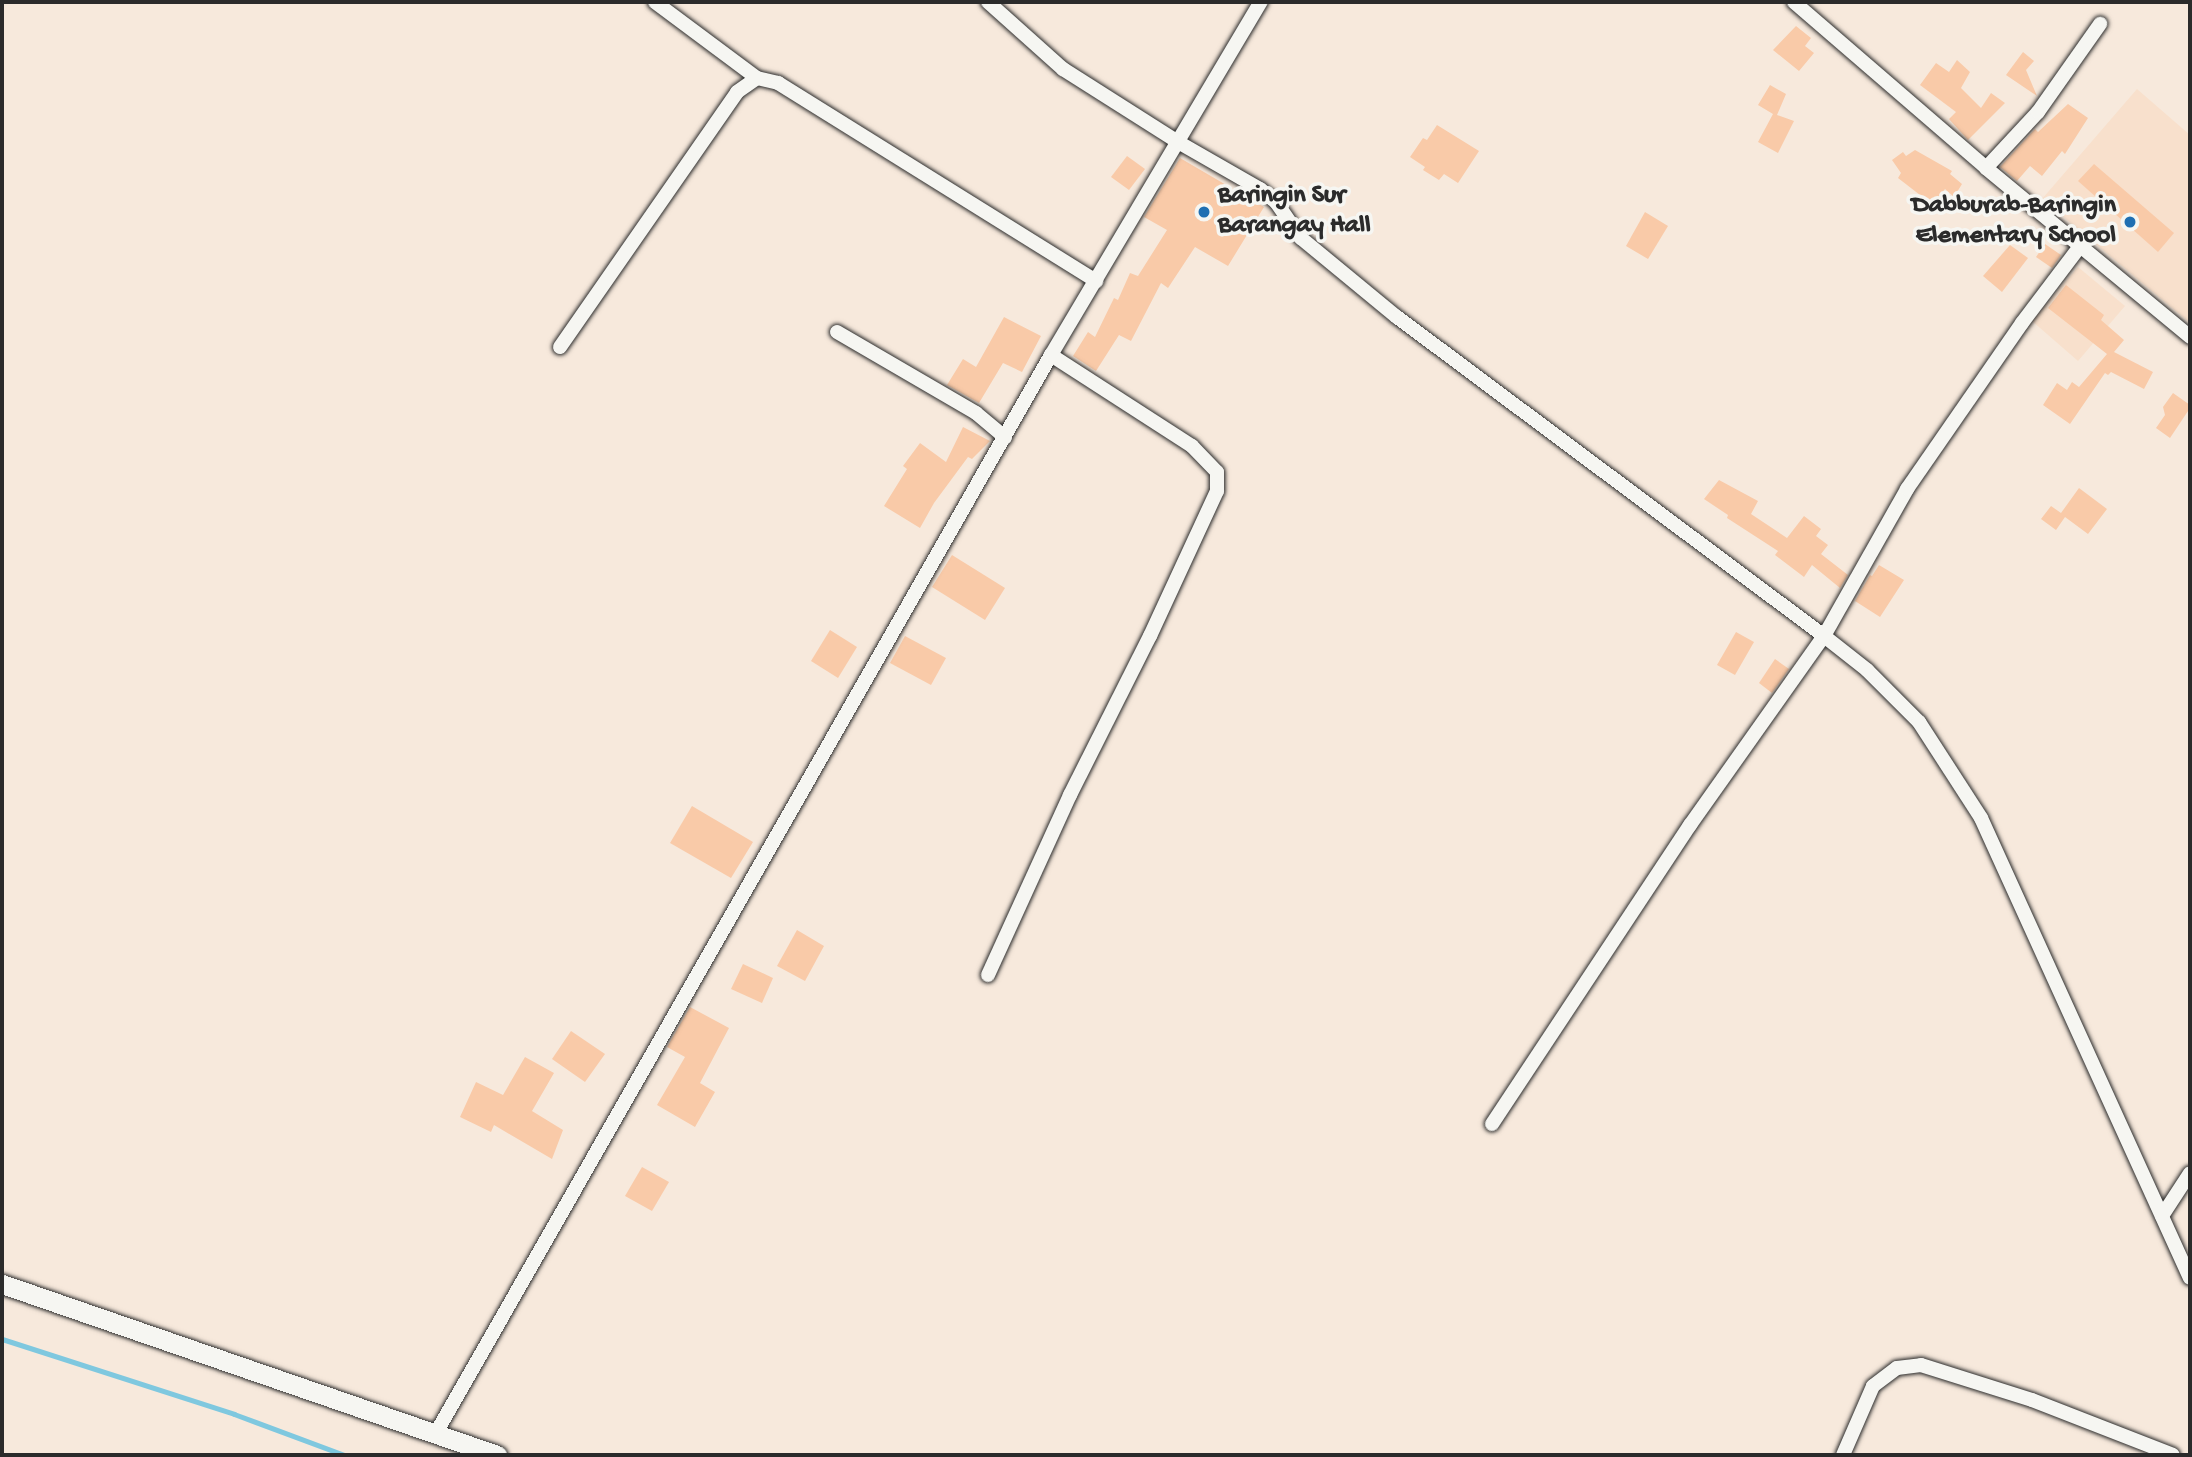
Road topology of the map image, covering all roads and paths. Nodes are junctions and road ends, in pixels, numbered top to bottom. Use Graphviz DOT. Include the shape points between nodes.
graph roads {
  1 [pos="654,2"];
  2 [pos="988,2"];
  3 [pos="1261,2"];
  4 [pos="1794,2"];
  5 [pos="2100,24"];
  6 [pos="757,78"];
  7 [pos="1178,142"];
  8 [pos="1986,168"];
  9 [pos="2081,245"];
  10 [pos="1096,281"];
  11 [pos="837,332"];
  12 [pos="2190,337"];
  13 [pos="560,347"];
  14 [pos="1051,355"];
  15 [pos="1005,437"];
  16 [pos="1824,636"];
  17 [pos="988,975"];
  18 [pos="1492,1124"];
  19 [pos="2190,1173"];
  20 [pos="2162,1216"];
  21 [pos="2190,1278"];
  22 [pos="2,1284"];
  23 [pos="436,1433"];
  24 [pos="497,1455"];
  25 [pos="1843,1455"];
  26 [pos="2173,1455"];
  1 -- 6 [label="street"];
  2 -- 7 [label="street" via="1063,69"];
  3 -- 7 [label="street"];
  4 -- 8 [label="street"];
  5 -- 8 [label="street" via="2038,112"];
  6 -- 10 [label="street" via="778,83"];
  6 -- 13 [label="street" via="737,92"];
  7 -- 10 [label="street"];
  7 -- 16 [label="street" via="1260,189 1276,202 1301,238 1397,317"];
  8 -- 9 [label="street"];
  9 -- 12 [label="street"];
  9 -- 16 [label="street" via="1907,489"];
  10 -- 14 [label="street"];
  11 -- 15 [label="street" via="976,413"];
  14 -- 15 [label="street"];
  14 -- 17 [label="street" via="1192,446 1217,472 1217,491"];
  15 -- 23 [label="street"];
  16 -- 18 [label="street" via="1690,825"];
  16 -- 20 [label="street" via="1867,670 1919,722 1981,818"];
  19 -- 20 [label="street"];
  20 -- 21 [label="street"];
  22 -- 23 [label="street"];
  23 -- 24 [label="street"];
  25 -- 26 [label="street" via="1873,1386 1898,1368 1921,1365 2032,1400"];
}
